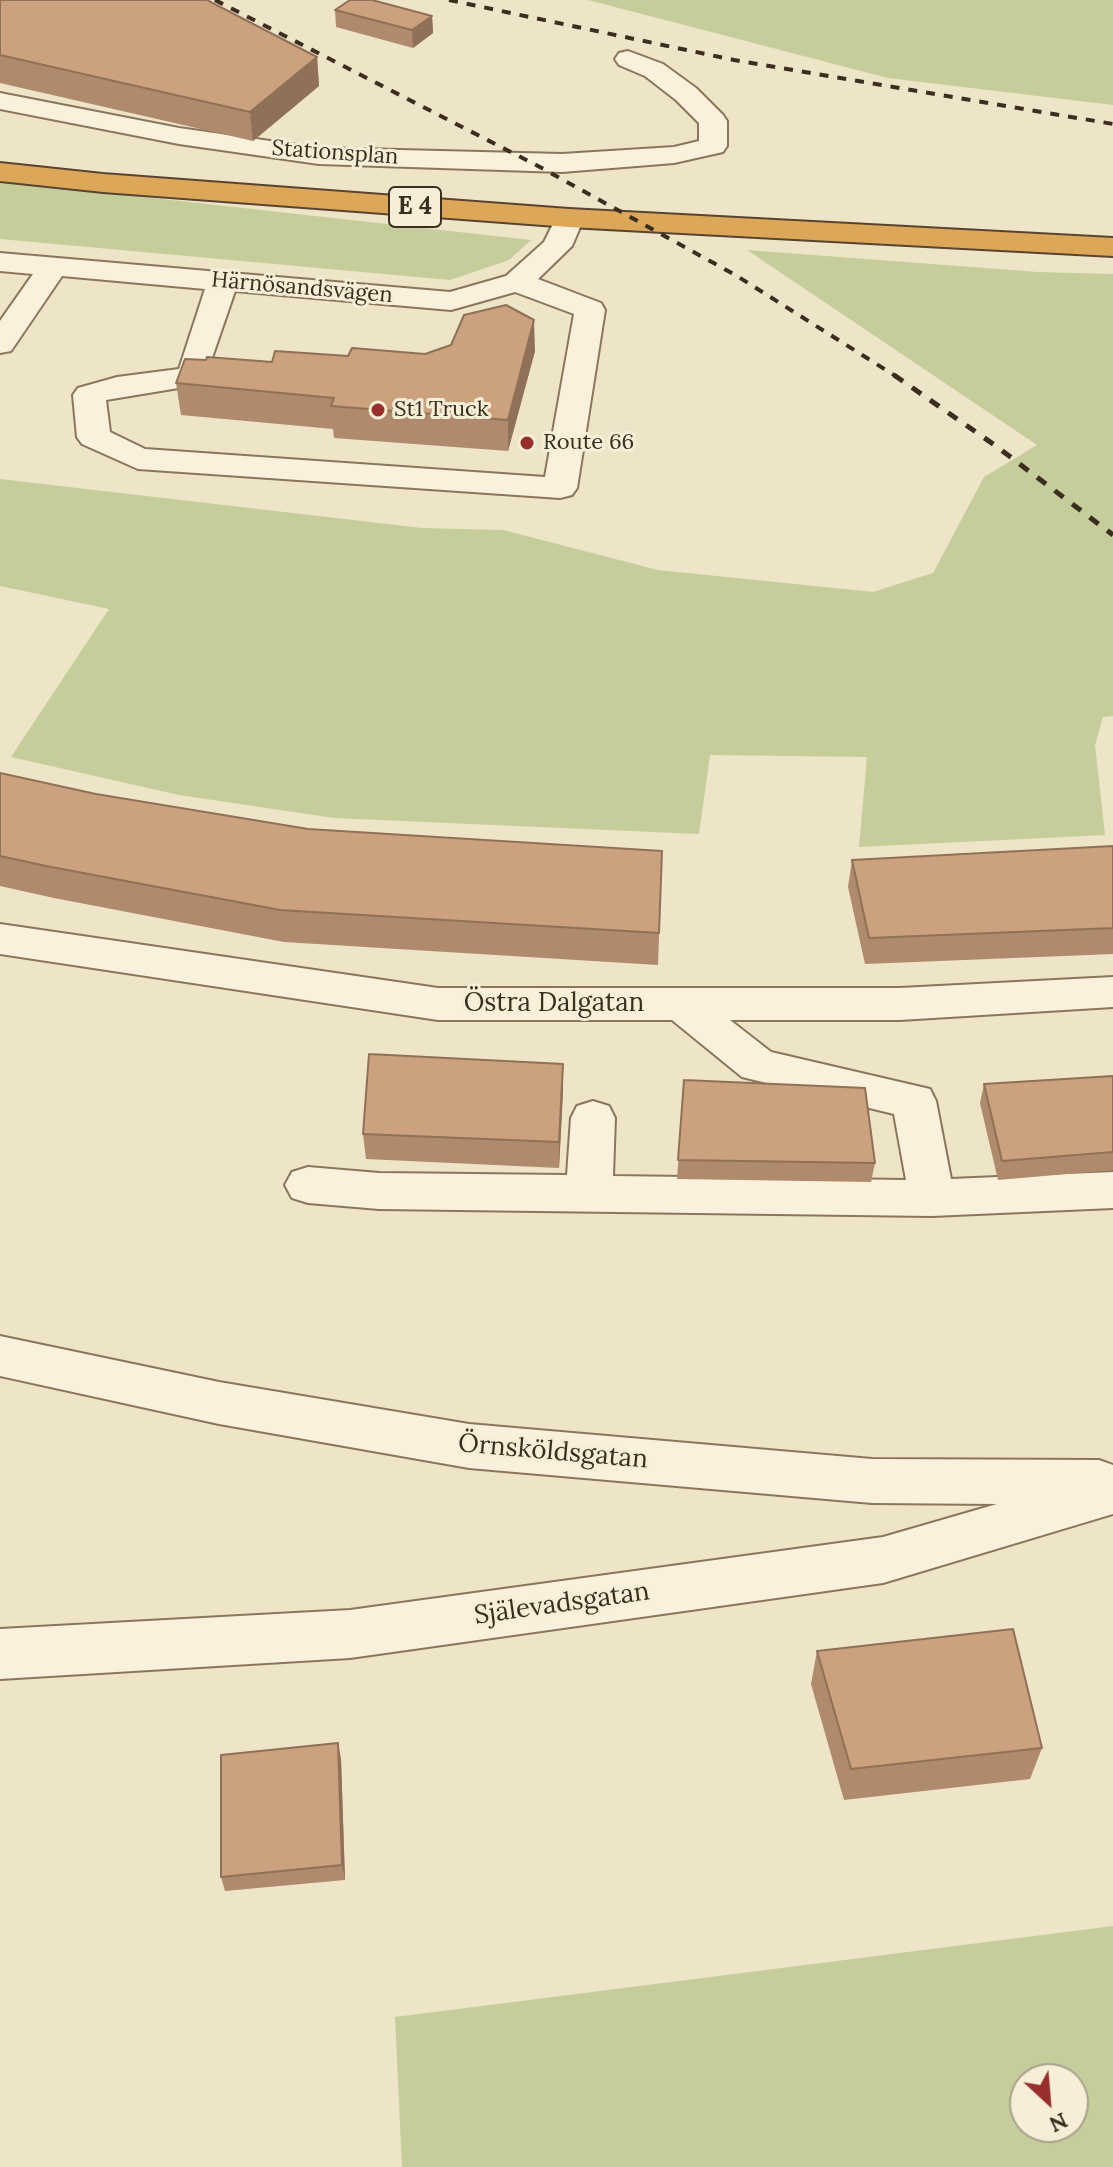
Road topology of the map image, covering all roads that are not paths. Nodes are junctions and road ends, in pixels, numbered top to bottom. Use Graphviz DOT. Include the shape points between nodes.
graph roads {
  1 [pos="628,59"];
  2 [pos="0,101"];
  3 [pos="0,172"];
  4 [pos="569,218"];
  5 [pos="1113,247"];
  6 [pos="0,262"];
  7 [pos="53,267"];
  8 [pos="223,281"];
  9 [pos="517,282"];
  10 [pos="0,344"];
  11 [pos="0,939"];
  12 [pos="1113,992"];
  13 [pos="683,1005"];
  14 [pos="593,1118"];
  15 [pos="308,1185"];
  16 [pos="1113,1190"];
  17 [pos="589,1193"];
  18 [pos="932,1198"];
  19 [pos="0,1356"];
  20 [pos="1113,1482"];
  21 [pos="1113,1492"];
  22 [pos="0,1654"];
  1 -- 2 [label="street, Stationsplan" via="654,70 713,121 713,146 674,155 562,163 319,156 179,136"];
  3 -- 4 [label="highway, E 4"];
  4 -- 5 [label="highway, E 4"];
  4 -- 9 [label="street, Härnösandsvägen" via="557,246"];
  6 -- 7 [label="street, Härnösandsvägen"];
  7 -- 8 [label="street, Härnösandsvägen"];
  7 -- 10 [label="street"];
  8 -- 9 [label="street, Härnösandsvägen" via="451,301"];
  8 -- 9 [label="street" via="192,377 89,395 94,437 138,459 560,488 590,310"];
  11 -- 13 [label="street, Östra Dalgatan" via="438,1004"];
  12 -- 13 [label="street, Östra Dalgatan" via="900,1004"];
  13 -- 18 [label="street" via="757,1065 914,1101"];
  14 -- 17 [label="street"];
  15 -- 17 [label="street"];
  16 -- 18 [label="street"];
  17 -- 18 [label="street"];
  19 -- 20 [label="street, Örnsköldsgatan" via="219,1403 469,1446 872,1481"];
  21 -- 22 [label="street, Själevadsgatan" via="883,1560 350,1634"];
}
